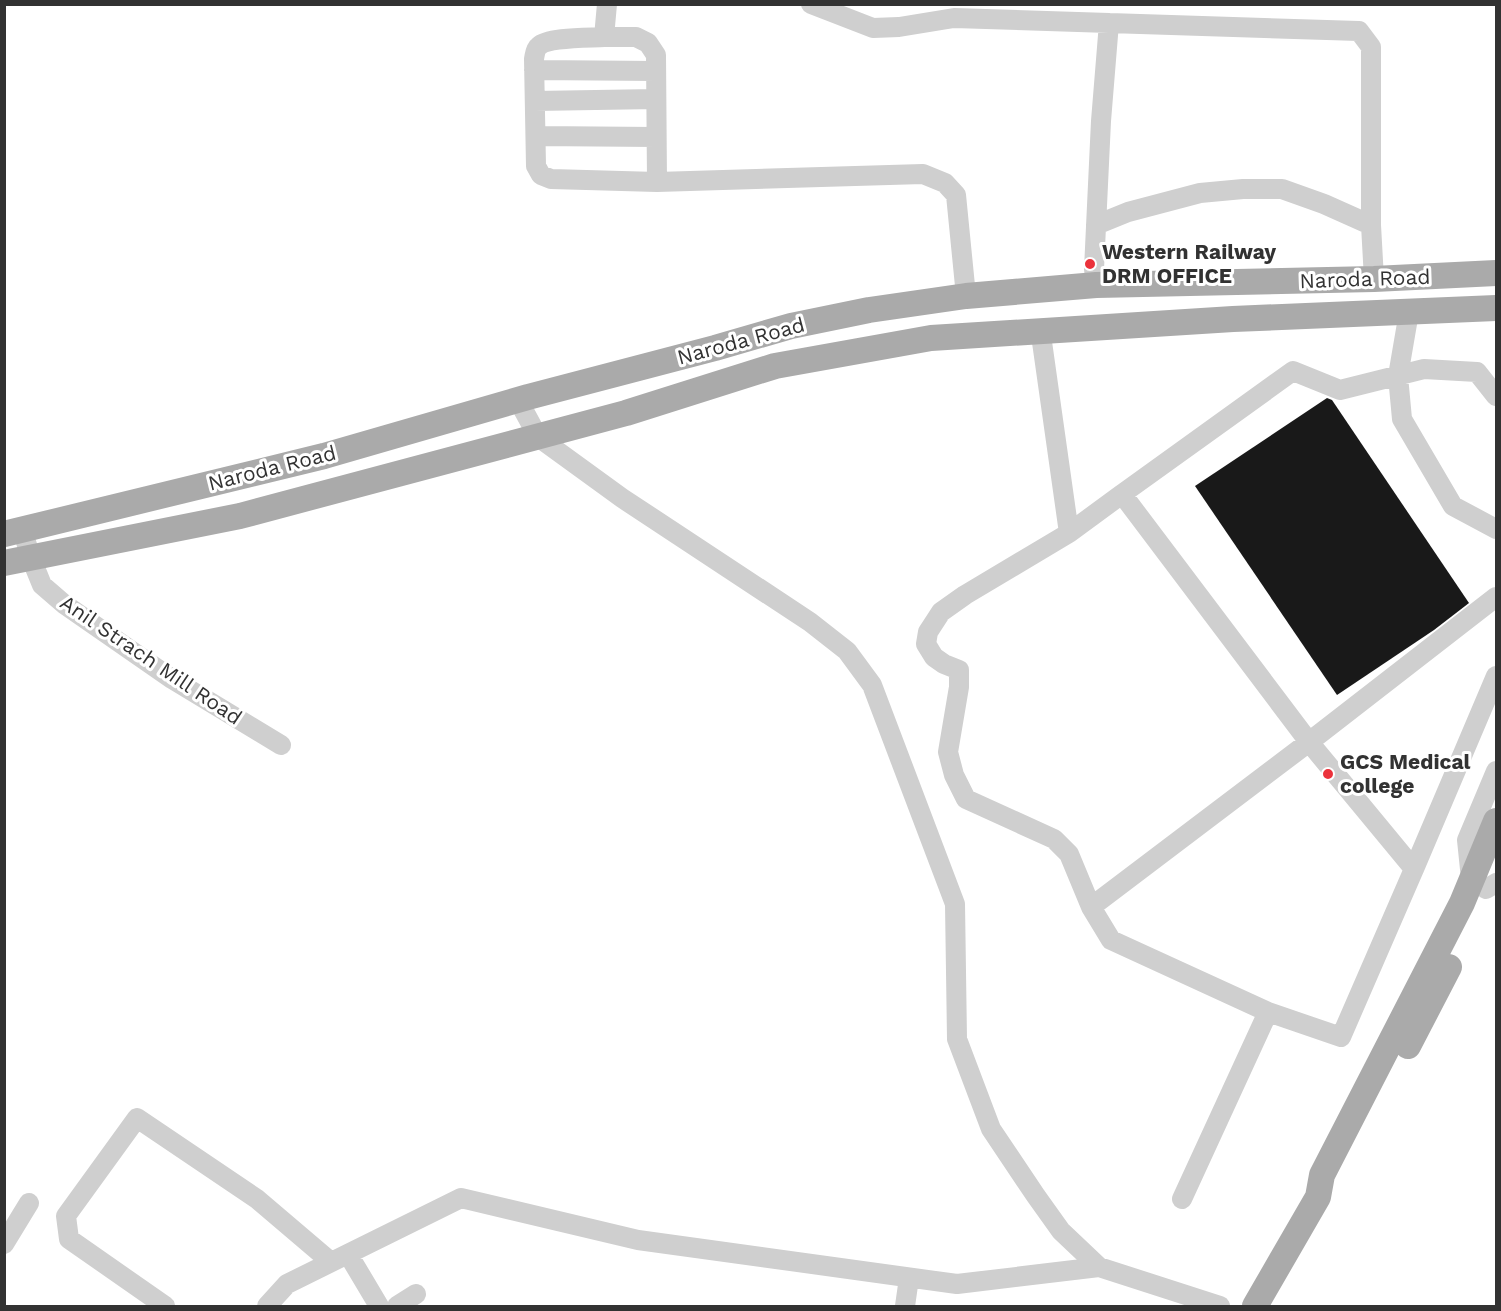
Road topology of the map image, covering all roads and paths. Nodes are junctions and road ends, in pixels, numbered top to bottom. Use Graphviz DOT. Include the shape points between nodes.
graph roads {
  1 [pos="608,4"];
  2 [pos="811,4"];
  3 [pos="1108,23"];
  4 [pos="604,37"];
  5 [pos="534,70"];
  6 [pos="656,71"];
  7 [pos="656,99"];
  8 [pos="535,101"];
  9 [pos="536,136"];
  10 [pos="656,137"];
  11 [pos="657,182"];
  12 [pos="1096,225"];
  13 [pos="1371,225"];
  14 [pos="1497,273"];
  15 [pos="1374,279"];
  16 [pos="1096,285"];
  17 [pos="966,296"];
  18 [pos="1497,309"];
  19 [pos="1409,312"];
  20 [pos="1041,330"];
  21 [pos="1398,376"];
  22 [pos="1497,396"];
  23 [pos="518,400"];
  24 [pos="538,437"];
  25 [pos="1122,495"];
  26 [pos="1497,529"];
  27 [pos="13,531"];
  28 [pos="1069,533"];
  29 [pos="31,558"];
  30 [pos="4,563"];
  31 [pos="1497,583"];
  32 [pos="1496,599"];
  33 [pos="1497,676"];
  34 [pos="1308,742"];
  35 [pos="281,745"];
  36 [pos="1497,771"];
  37 [pos="1496,824"];
  38 [pos="1497,865"];
  39 [pos="1414,869"];
  40 [pos="1484,884"];
  41 [pos="1091,907"];
  42 [pos="1268,1012"];
  43 [pos="1182,1199"];
  44 [pos="29,1203"];
  45 [pos="4,1244"];
  46 [pos="339,1258"];
  47 [pos="1099,1267"];
  48 [pos="909,1278"];
  49 [pos="416,1294"];
  50 [pos="165,1306"];
  51 [pos="267,1306"];
  52 [pos="379,1306"];
  53 [pos="397,1306"];
  54 [pos="905,1306"];
  55 [pos="1220,1306"];
  56 [pos="1255,1306"];
  1 -- 4 [label="street"];
  2 -- 3 [label="street" via="873,28 954,18"];
  3 -- 12 [label="street"];
  3 -- 13 [label="street" via="1359,31 1371,47"];
  4 -- 5 [label="street" via="543,43 537,47"];
  4 -- 6 [label="street" via="636,37 648,43 657,55"];
  5 -- 6 [label="street"];
  5 -- 8 [label="street"];
  6 -- 7 [label="street"];
  7 -- 8 [label="street"];
  7 -- 10 [label="street"];
  8 -- 9 [label="street"];
  9 -- 10 [label="street"];
  9 -- 11 [label="street" via="536,166 541,175 550,179"];
  10 -- 11 [label="street"];
  11 -- 17 [label="street" via="923,174 945,183 956,195"];
  12 -- 13 [label="street" via="1128,212 1200,193 1243,189 1282,189"];
  12 -- 16 [label="street"];
  13 -- 15 [label="street"];
  14 -- 15 [label="main road, Naroda Road"];
  15 -- 16 [label="main road, Naroda Road"];
  16 -- 17 [label="main road, Naroda Road"];
  17 -- 23 [label="main road, Naroda Road" via="790,326"];
  18 -- 19 [label="main road, Naroda Road"];
  19 -- 20 [label="main road, Naroda Road"];
  19 -- 21 [label="street"];
  20 -- 24 [label="main road, Naroda Road" via="931,338 774,366"];
  20 -- 28 [label="street"];
  21 -- 22 [label="street" via="1424,369 1477,372"];
  21 -- 25 [label="street" via="1340,390 1293,371"];
  21 -- 26 [label="street" via="1402,419 1453,506"];
  23 -- 24 [label="street"];
  23 -- 27 [label="main road, Naroda Road" via="324,456"];
  24 -- 29 [label="main road, Naroda Road" via="240,516"];
  24 -- 47 [label="street" via="622,498 810,622 847,651 872,685 956,904 957,1039 992,1129 1060,1231"];
  25 -- 28 [label="street"];
  25 -- 34 [label="street"];
  27 -- 29 [label="street, Anil Strach Mill Road"];
  28 -- 41 [label="street" via="941,612 928,632 926,644 934,657 959,670 948,752 966,799 1054,839 1069,854"];
  29 -- 30 [label="main road, Naroda Road"];
  29 -- 35 [label="street, Anil Strach Mill Road" via="42,585 80,617"];
  31 -- 32 [label="street"];
  32 -- 34 [label="street"];
  33 -- 39 [label="street"];
  34 -- 39 [label="street"];
  34 -- 41 [label="street"];
  36 -- 40 [label="street" via="1467,840"];
  37 -- 40 [label="main road"];
  38 -- 40 [label="main road"];
  39 -- 42 [label="street" via="1341,1037"];
  40 -- 56 [label="main road" via="1462,903 1322,1175 1318,1197"];
  41 -- 42 [label="street" via="1111,940"];
  42 -- 43 [label="street"];
  44 -- 45 [label="street"];
  46 -- 48 [label="street" via="461,1198 638,1240"];
  46 -- 50 [label="street" via="137,1118 66,1216 69,1239"];
  46 -- 51 [label="street" via="287,1284"];
  46 -- 52 [label="street"];
  47 -- 48 [label="street" via="957,1284"];
  47 -- 55 [label="street"];
  48 -- 54 [label="street"];
  49 -- 53 [label="street"];
}
